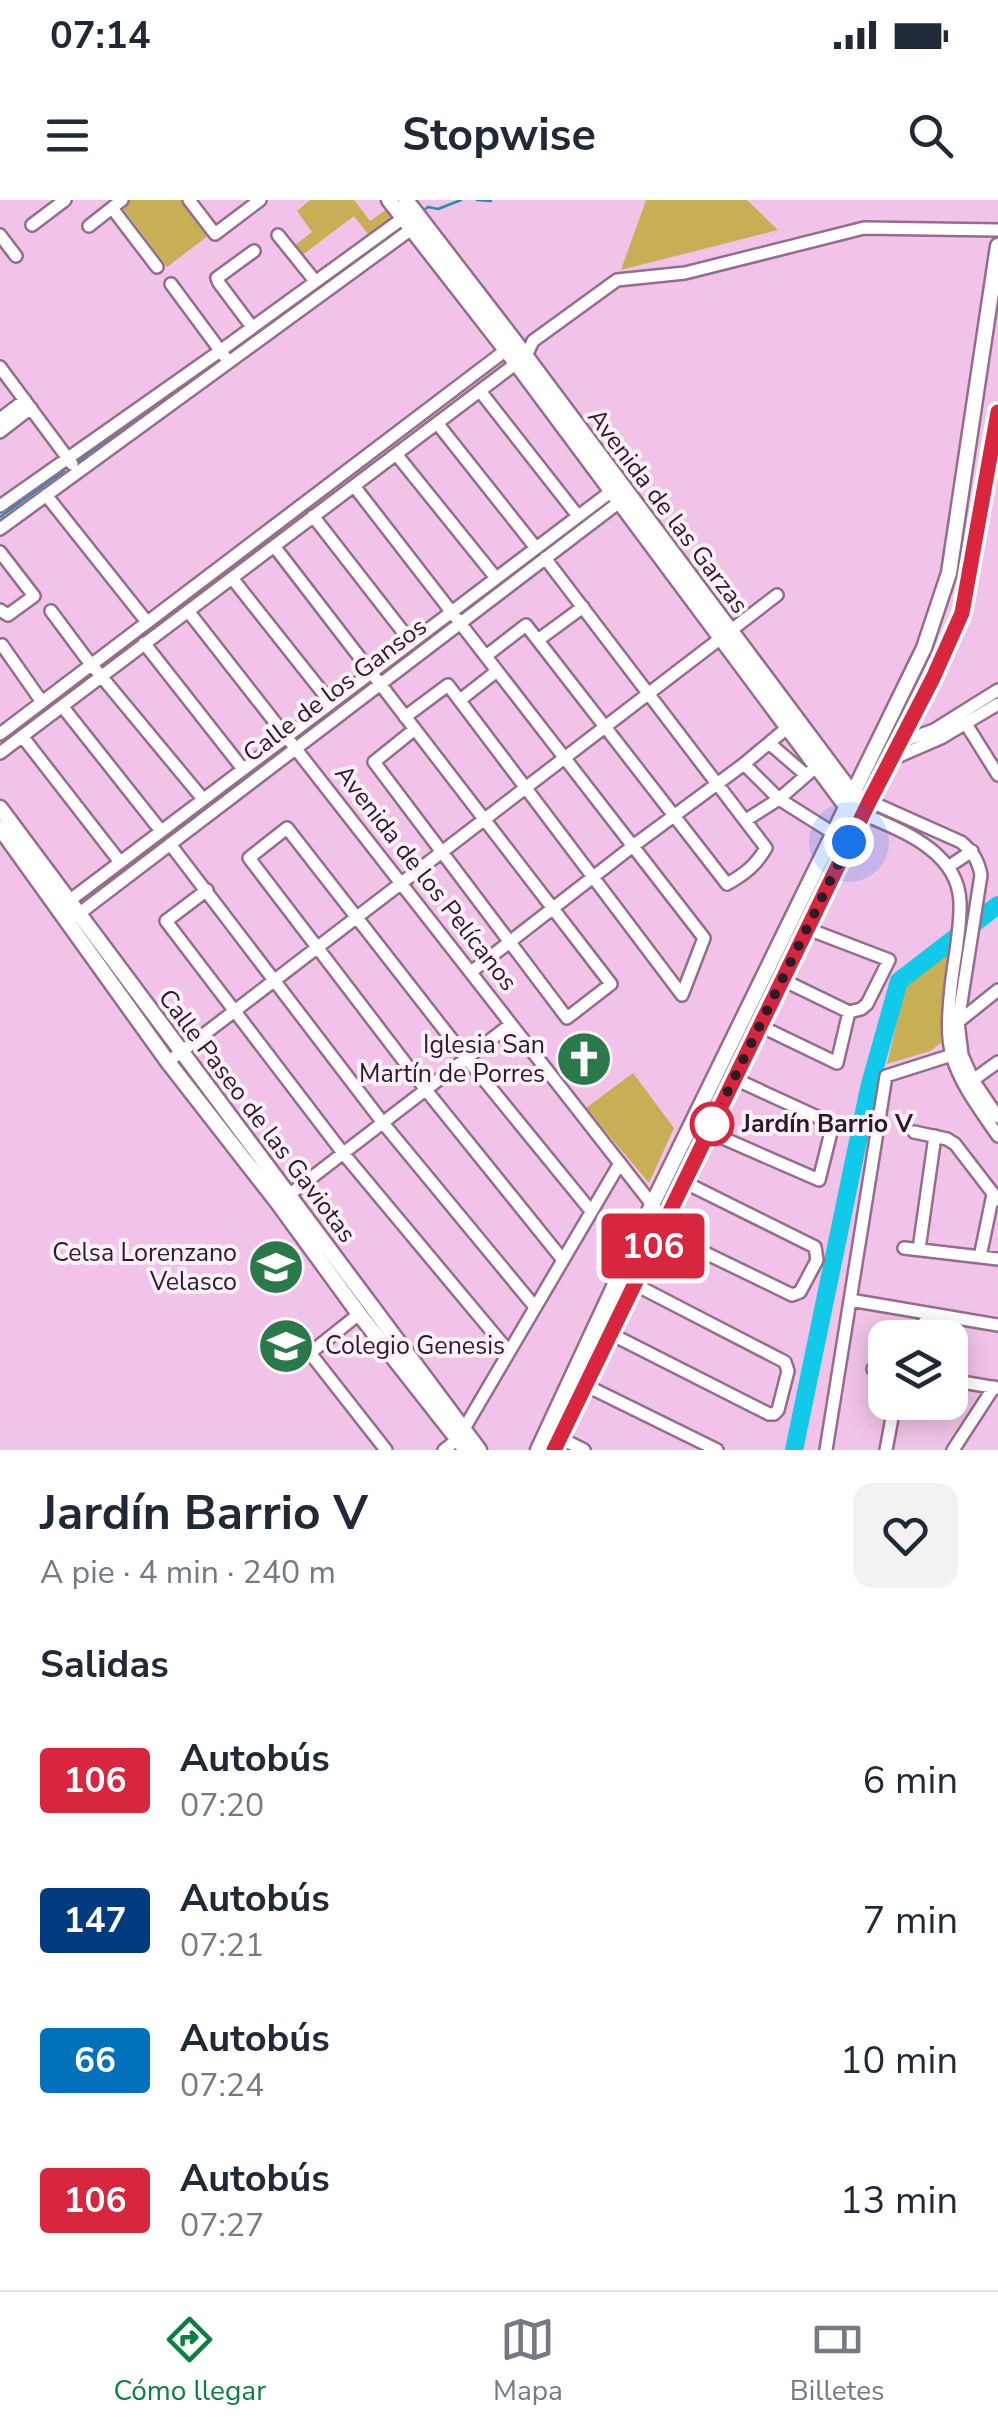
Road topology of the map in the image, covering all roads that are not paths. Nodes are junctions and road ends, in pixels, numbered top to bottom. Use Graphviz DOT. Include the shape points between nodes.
graph roads {
  1 [pos="65,200"];
  2 [pos="189,200"];
  3 [pos="260,200"];
  4 [pos="389,200"];
  5 [pos="117,204"];
  6 [pos="411,216"];
  7 [pos="32,225"];
  8 [pos="89,226"];
  9 [pos="998,230"];
  10 [pos="278,234"];
  11 [pos="2,242"];
  12 [pos="998,246"];
  13 [pos="254,251"];
  14 [pos="16,256"];
  15 [pos="156,266"];
  16 [pos="315,281"];
  17 [pos="171,284"];
  18 [pos="252,328"];
  19 [pos="533,341"];
  20 [pos="511,346"];
  21 [pos="220,350"];
  22 [pos="521,360"];
  23 [pos="228,362"];
  24 [pos="0,367"];
  25 [pos="480,391"];
  26 [pos="28,404"];
  27 [pos="998,412"];
  28 [pos="0,419"];
  29 [pos="438,422"];
  30 [pos="0,432"];
  31 [pos="396,454"];
  32 [pos="68,458"];
  33 [pos="78,472"];
  34 [pos="354,486"];
  35 [pos="620,493"];
  36 [pos="46,495"];
  37 [pos="0,506"];
  38 [pos="313,516"];
  39 [pos="578,516"];
  40 [pos="0,529"];
  41 [pos="274,546"];
  42 [pos="536,548"];
  43 [pos="0,552"];
  44 [pos="545,558"];
  45 [pos="232,578"];
  46 [pos="496,578"];
  47 [pos="777,595"];
  48 [pos="582,607"];
  49 [pos="0,610"];
  50 [pos="188,611"];
  51 [pos="51,612"];
  52 [pos="451,612"];
  53 [pos="147,622"];
  54 [pos="460,623"];
  55 [pos="725,635"];
  56 [pos="538,640"];
  57 [pos="412,642"];
  58 [pos="144,643"];
  59 [pos="2,645"];
  60 [pos="486,656"];
  61 [pos="92,664"];
  62 [pos="497,671"];
  63 [pos="371,672"];
  64 [pos="102,676"];
  65 [pos="380,684"];
  66 [pos="998,690"];
  67 [pos="648,694"];
  68 [pos="460,700"];
  69 [pos="42,702"];
  70 [pos="330,703"];
  71 [pos="998,704"];
  72 [pos="62,706"];
  73 [pos="405,717"];
  74 [pos="792,724"];
  75 [pos="966,724"];
  76 [pos="605,727"];
  77 [pos="414,729"];
  78 [pos="0,734"];
  79 [pos="22,736"];
  80 [pos="286,736"];
  81 [pos="769,743"];
  82 [pos="898,743"];
  83 [pos="296,748"];
  84 [pos="0,753"];
  85 [pos="564,758"];
  86 [pos="890,760"];
  87 [pos="744,764"];
  88 [pos="244,769"];
  89 [pos="811,771"];
  90 [pos="998,775"];
  91 [pos="717,783"];
  92 [pos="526,788"];
  93 [pos="203,799"];
  94 [pos="779,799"];
  95 [pos="849,799"];
  96 [pos="0,808"];
  97 [pos="866,808"];
  98 [pos="674,816"];
  99 [pos="484,820"];
  100 [pos="746,820"];
  101 [pos="0,828"];
  102 [pos="161,831"];
  103 [pos="833,833"];
  104 [pos="170,844"];
  105 [pos="633,846"];
  106 [pos="972,851"];
  107 [pos="442,852"];
  108 [pos="120,862"];
  109 [pos="948,866"];
  110 [pos="594,878"];
  111 [pos="401,883"];
  112 [pos="206,890"];
  113 [pos="553,909"];
  114 [pos="69,911"];
  115 [pos="357,917"];
  116 [pos="808,929"];
  117 [pos="510,941"];
  118 [pos="316,948"];
  119 [pos="471,972"];
  120 [pos="276,979"];
  121 [pos="782,980"];
  122 [pos="998,990"];
  123 [pos="234,1011"];
  124 [pos="849,1012"];
  125 [pos="958,1022"];
  126 [pos="512,1024"];
  127 [pos="760,1026"];
  128 [pos="952,1055"];
  129 [pos="174,1057"];
  130 [pos="466,1059"];
  131 [pos="998,1062"];
  132 [pos="734,1079"];
  133 [pos="973,1080"];
  134 [pos="426,1090"];
  135 [pos="998,1116"];
  136 [pos="384,1122"];
  137 [pos="708,1132"];
  138 [pos="914,1132"];
  139 [pos="936,1136"];
  140 [pos="998,1136"];
  141 [pos="343,1153"];
  142 [pos="620,1163"];
  143 [pos="684,1182"];
  144 [pos="994,1189"];
  145 [pos="283,1199"];
  146 [pos="652,1205"];
  147 [pos="592,1211"];
  148 [pos="663,1226"];
  149 [pos="904,1248"];
  150 [pos="919,1249"];
  151 [pos="980,1256"];
  152 [pos="998,1259"];
  153 [pos="562,1260"];
  154 [pos="634,1284"];
  155 [pos="850,1300"];
  156 [pos="535,1307"];
  157 [pos="909,1311"];
  158 [pos="359,1314"];
  159 [pos="929,1315"];
  160 [pos="910,1320"];
  161 [pos="925,1320"];
  162 [pos="998,1325"];
  163 [pos="611,1334"];
  164 [pos="509,1352"];
  165 [pos="968,1383"];
  166 [pos="585,1385"];
  167 [pos="996,1388"];
  168 [pos="892,1422"];
  169 [pos="462,1439"];
  170 [pos="546,1447"];
  171 [pos="386,1450"];
  172 [pos="444,1450"];
  173 [pos="480,1450"];
  174 [pos="584,1450"];
  175 [pos="717,1450"];
  176 [pos="826,1450"];
  177 [pos="886,1450"];
  178 [pos="952,1450"];
  1 -- 7 [label="street"];
  2 -- 3 [label="street" via="216,234"];
  4 -- 6 [label="main road, Avenida de las Garzas"];
  5 -- 8 [label="street"];
  5 -- 15 [label="street"];
  6 -- 16 [label="street"];
  6 -- 20 [label="main road, Avenida de las Garzas"];
  6 -- 23 [label="street"];
  9 -- 19 [label="street" via="864,228 685,274 617,280"];
  10 -- 16 [label="street"];
  11 -- 14 [label="street"];
  12 -- 95 [label="main road" via="949,573 924,648"];
  13 -- 18 [label="street" via="218,278"];
  16 -- 18 [label="street"];
  17 -- 21 [label="street"];
  18 -- 21 [label="street"];
  19 -- 20 [label="street"];
  19 -- 22 [label="street"];
  20 -- 22 [label="main road, Avenida de las Garzas"];
  20 -- 53 [label="street"];
  21 -- 23 [label="street"];
  21 -- 32 [label="street"];
  22 -- 25 [label="street"];
  22 -- 35 [label="main road, Avenida de las Garzas"];
  23 -- 33 [label="street"];
  24 -- 26 [label="street"];
  25 -- 29 [label="street"];
  25 -- 39 [label="street"];
  26 -- 28 [label="street"];
  26 -- 30 [label="street"];
  26 -- 32 [label="street"];
  27 -- 82 [label="main road" via="962,613"];
  29 -- 31 [label="street"];
  29 -- 42 [label="street"];
  31 -- 34 [label="street"];
  31 -- 46 [label="street"];
  32 -- 33 [label="street"];
  32 -- 37 [label="street"];
  33 -- 36 [label="street"];
  34 -- 38 [label="street"];
  34 -- 52 [label="street"];
  35 -- 39 [label="street"];
  35 -- 44 [label="street, Calle de los Gansos"];
  35 -- 55 [label="main road, Avenida de las Garzas"];
  36 -- 40 [label="street"];
  36 -- 53 [label="street"];
  38 -- 41 [label="street"];
  38 -- 57 [label="street"];
  39 -- 42 [label="street"];
  41 -- 45 [label="street"];
  41 -- 63 [label="street"];
  42 -- 46 [label="street"];
  43 -- 49 [label="street" via="34,596 8,615"];
  44 -- 48 [label="street"];
  44 -- 54 [label="street, Calle de los Gansos"];
  45 -- 50 [label="street"];
  45 -- 70 [label="street"];
  46 -- 52 [label="street"];
  47 -- 55 [label="street"];
  48 -- 56 [label="street"];
  48 -- 67 [label="street"];
  50 -- 58 [label="street"];
  50 -- 80 [label="street, Avenida de los Pelícanos"];
  51 -- 61 [label="street"];
  52 -- 54 [label="street"];
  52 -- 57 [label="street"];
  53 -- 61 [label="street"];
  54 -- 60 [label="street"];
  54 -- 65 [label="street, Calle de los Gansos"];
  55 -- 67 [label="street"];
  55 -- 74 [label="main road, Avenida de las Garzas"];
  56 -- 60 [label="street" via="526,624"];
  56 -- 76 [label="street"];
  57 -- 63 [label="street"];
  58 -- 64 [label="street"];
  58 -- 88 [label="street"];
  59 -- 69 [label="street"];
  60 -- 62 [label="street"];
  61 -- 64 [label="street"];
  61 -- 69 [label="street"];
  62 -- 68 [label="street"];
  62 -- 85 [label="street"];
  63 -- 65 [label="street"];
  63 -- 70 [label="street"];
  64 -- 72 [label="street"];
  64 -- 93 [label="street"];
  65 -- 73 [label="street"];
  65 -- 83 [label="street, Calle de los Gansos"];
  66 -- 82 [label="street" via="934,730"];
  67 -- 76 [label="street"];
  67 -- 91 [label="street"];
  68 -- 73 [label="street" via="448,685"];
  68 -- 92 [label="street"];
  69 -- 78 [label="street"];
  70 -- 80 [label="street"];
  71 -- 75 [label="street"];
  72 -- 79 [label="street"];
  72 -- 102 [label="street"];
  73 -- 77 [label="street"];
  74 -- 81 [label="street"];
  74 -- 89 [label="main road"];
  74 -- 95 [label="main road, Avenida de las Garzas"];
  75 -- 86 [label="street"];
  75 -- 90 [label="street"];
  76 -- 85 [label="street"];
  76 -- 98 [label="street"];
  77 -- 99 [label="street"];
  77 -- 107 [label="street" via="374,762"];
  79 -- 84 [label="street"];
  79 -- 108 [label="street"];
  80 -- 83 [label="street, Avenida de los Pelícanos"];
  80 -- 88 [label="street"];
  81 -- 87 [label="street"];
  81 -- 89 [label="street"];
  82 -- 86 [label="main road"];
  83 -- 104 [label="street, Calle de los Gansos"];
  83 -- 111 [label="street, Avenida de los Pelícanos"];
  85 -- 92 [label="street"];
  85 -- 105 [label="street"];
  86 -- 97 [label="main road"];
  87 -- 91 [label="street"];
  87 -- 94 [label="street"];
  88 -- 93 [label="street"];
  89 -- 94 [label="street"];
  89 -- 95 [label="main road"];
  91 -- 98 [label="street"];
  91 -- 100 [label="street"];
  92 -- 99 [label="street"];
  92 -- 110 [label="street"];
  93 -- 102 [label="street"];
  94 -- 100 [label="street"];
  94 -- 103 [label="street"];
  95 -- 97 [label="main road"];
  95 -- 103 [label="main road"];
  96 -- 114 [label="main road, Calle Paseo de las Gaviotas"];
  97 -- 106 [label="street" via="914,822"];
  97 -- 109 [label="street"];
  97 -- 116 [label="main road"];
  98 -- 100 [label="street" via="727,884 766,848"];
  98 -- 105 [label="street"];
  99 -- 107 [label="street"];
  99 -- 113 [label="street"];
  101 -- 114 [label="main road, Calle Paseo de las Gaviotas"];
  102 -- 108 [label="street"];
  103 -- 146 [label="main road"];
  104 -- 112 [label="street"];
  104 -- 114 [label="street, Calle de los Gansos"];
  105 -- 110 [label="street"];
  105 -- 110 [label="street" via="704,938 682,995"];
  106 -- 109 [label="street"];
  106 -- 125 [label="street" via="981,875"];
  107 -- 111 [label="street"];
  107 -- 117 [label="street"];
  108 -- 114 [label="street"];
  109 -- 128 [label="street" via="960,900 948,1020"];
  110 -- 113 [label="street"];
  111 -- 115 [label="street"];
  111 -- 119 [label="street, Avenida de los Pelícanos"];
  112 -- 120 [label="street"];
  112 -- 123 [label="street" via="166,922"];
  113 -- 117 [label="street"];
  113 -- 117 [label="street" via="611,984 567,1018"];
  114 -- 129 [label="main road, Calle Paseo de las Gaviotas"];
  115 -- 118 [label="street"];
  115 -- 118 [label="street" via="288,828 248,858"];
  115 -- 130 [label="street"];
  116 -- 121 [label="main road"];
  116 -- 124 [label="street" via="888,960 867,1004"];
  117 -- 119 [label="street"];
  118 -- 120 [label="street"];
  118 -- 134 [label="street"];
  119 -- 126 [label="street, Avenida de los Pelícanos"];
  120 -- 123 [label="street"];
  120 -- 136 [label="street"];
  121 -- 124 [label="street"];
  121 -- 127 [label="main road"];
  122 -- 125 [label="street"];
  123 -- 129 [label="street"];
  123 -- 141 [label="street"];
  124 -- 127 [label="street" via="837,1063"];
  125 -- 133 [label="street"];
  126 -- 130 [label="street"];
  126 -- 142 [label="street, Avenida de los Pelícanos"];
  127 -- 132 [label="main road"];
  128 -- 140 [label="street"];
  128 -- 155 [label="street" via="886,1076"];
  129 -- 145 [label="main road, Calle Paseo de las Gaviotas"];
  130 -- 134 [label="street"];
  130 -- 147 [label="street"];
  131 -- 133 [label="street"];
  132 -- 137 [label="main road"];
  132 -- 137 [label="street" via="830,1125 819,1180"];
  133 -- 135 [label="street"];
  134 -- 136 [label="street"];
  134 -- 153 [label="street"];
  136 -- 141 [label="street"];
  136 -- 156 [label="street"];
  137 -- 143 [label="main road"];
  138 -- 139 [label="street"];
  139 -- 144 [label="street" via="955,1144"];
  139 -- 150 [label="street"];
  141 -- 145 [label="street"];
  141 -- 164 [label="street"];
  142 -- 146 [label="street, Avenida de los Pelícanos"];
  142 -- 147 [label="street"];
  143 -- 148 [label="main road"];
  143 -- 148 [label="street" via="816,1248 817,1260 796,1295"];
  144 -- 151 [label="street"];
  145 -- 158 [label="main road, Calle Paseo de las Gaviotas"];
  145 -- 169 [label="main road, Calle Paseo de las Gaviotas"];
  146 -- 148 [label="street, Avenida de los Pelícanos"];
  146 -- 170 [label="main road"];
  147 -- 153 [label="street"];
  148 -- 154 [label="main road"];
  149 -- 150 [label="street"];
  150 -- 151 [label="street"];
  151 -- 152 [label="street"];
  153 -- 156 [label="street"];
  154 -- 163 [label="main road"];
  154 -- 163 [label="street" via="786,1362 778,1410 774,1414"];
  155 -- 157 [label="street"];
  155 -- 176 [label="street"];
  156 -- 164 [label="street"];
  157 -- 159 [label="street"];
  157 -- 160 [label="street"];
  158 -- 169 [label="main road, Calle Paseo de las Gaviotas"];
  158 -- 171 [label="street" via="310,1353"];
  159 -- 161 [label="street"];
  159 -- 162 [label="street"];
  163 -- 166 [label="main road"];
  164 -- 169 [label="street"];
  165 -- 167 [label="street"];
  166 -- 170 [label="main road"];
  166 -- 175 [label="street"];
  167 -- 178 [label="street"];
  168 -- 177 [label="street"];
  169 -- 172 [label="street"];
  169 -- 173 [label="main road, Calle Paseo de las Gaviotas"];
  170 -- 174 [label="street"];
}
